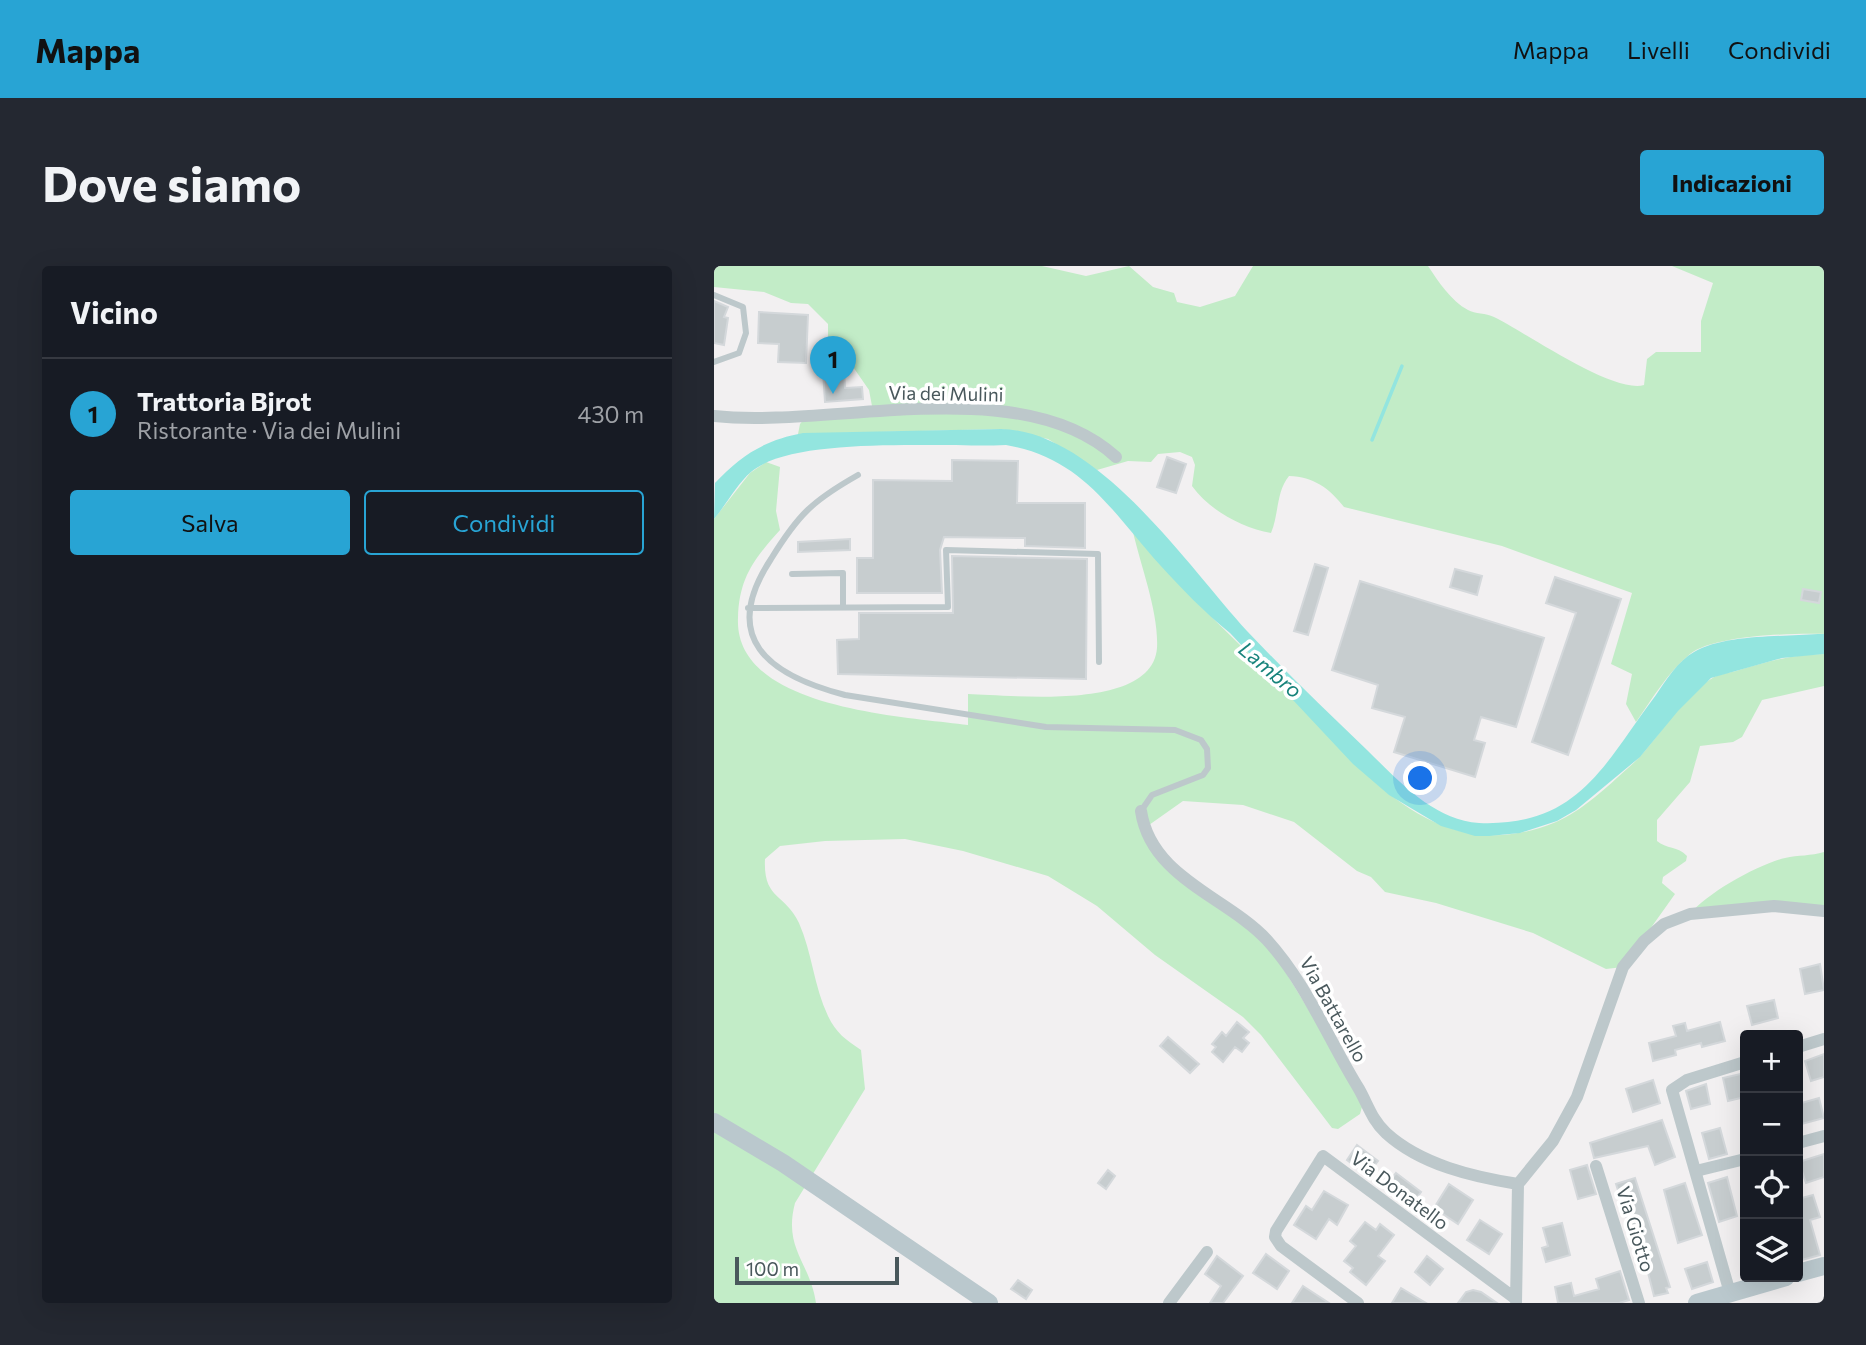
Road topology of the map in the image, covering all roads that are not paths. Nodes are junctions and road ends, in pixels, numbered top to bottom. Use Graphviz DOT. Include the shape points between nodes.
graph roads {
  1 [pos="714,295"];
  2 [pos="714,362"];
  3 [pos="714,416"];
  4 [pos="1116,457"];
  5 [pos="858,475"];
  6 [pos="792,574"];
  7 [pos="844,607"];
  8 [pos="748,608"];
  9 [pos="1099,662"];
  10 [pos="1141,811"];
  11 [pos="1824,911"];
  12 [pos="1824,1040"];
  13 [pos="1803,1046"];
  14 [pos="1740,1064"];
  15 [pos="714,1122"];
  16 [pos="1824,1136"];
  17 [pos="1803,1142"];
  18 [pos="1740,1159"];
  19 [pos="1596,1166"];
  20 [pos="1696,1171"];
  21 [pos="1518,1184"];
  22 [pos="1207,1252"];
  23 [pos="1768,1282"];
  24 [pos="1730,1293"];
  25 [pos="1516,1301"];
  26 [pos="989,1303"];
  27 [pos="1169,1303"];
  28 [pos="1358,1303"];
  29 [pos="1639,1303"];
  30 [pos="1696,1303"];
  1 -- 2 [label="lane" via="743,307 746,333 739,354"];
  3 -- 4 [label="street, Via dei Mulini" via="992,410 1024,414 1094,439"];
  5 -- 8 [label="lane" via="819,497 795,521 756,582"];
  6 -- 7 [label="lane" via="843,573"];
  7 -- 8 [label="lane"];
  7 -- 9 [label="lane" via="948,607 946,550 1098,554"];
  8 -- 10 [label="lane" via="752,637 760,651 779,670 819,688 987,720 1046,727 1175,730 1201,740 1207,749 1208,768 1203,775 1152,795"];
  10 -- 21 [label="street, Via Battarello" via="1145,830 1161,856 1186,881 1264,937 1289,965 1370,1115 1386,1133 1442,1164"];
  11 -- 21 [label="street" via="1774,906 1690,914 1664,924 1644,941 1623,967 1577,1097 1553,1141"];
  12 -- 13 [label="street"];
  14 -- 20 [label="street" via="1674,1086 1672,1096"];
  15 -- 26 [label="street" via="783,1163"];
  16 -- 17 [label="street"];
  18 -- 20 [label="street"];
  19 -- 29 [label="street, Via Giotto"];
  20 -- 24 [label="street"];
  21 -- 25 [label="street"];
  22 -- 27 [label="street"];
  23 -- 24 [label="street"];
  24 -- 30 [label="street"];
  25 -- 28 [label="street, Via Donatello" via="1323,1156 1275,1237"];
}
